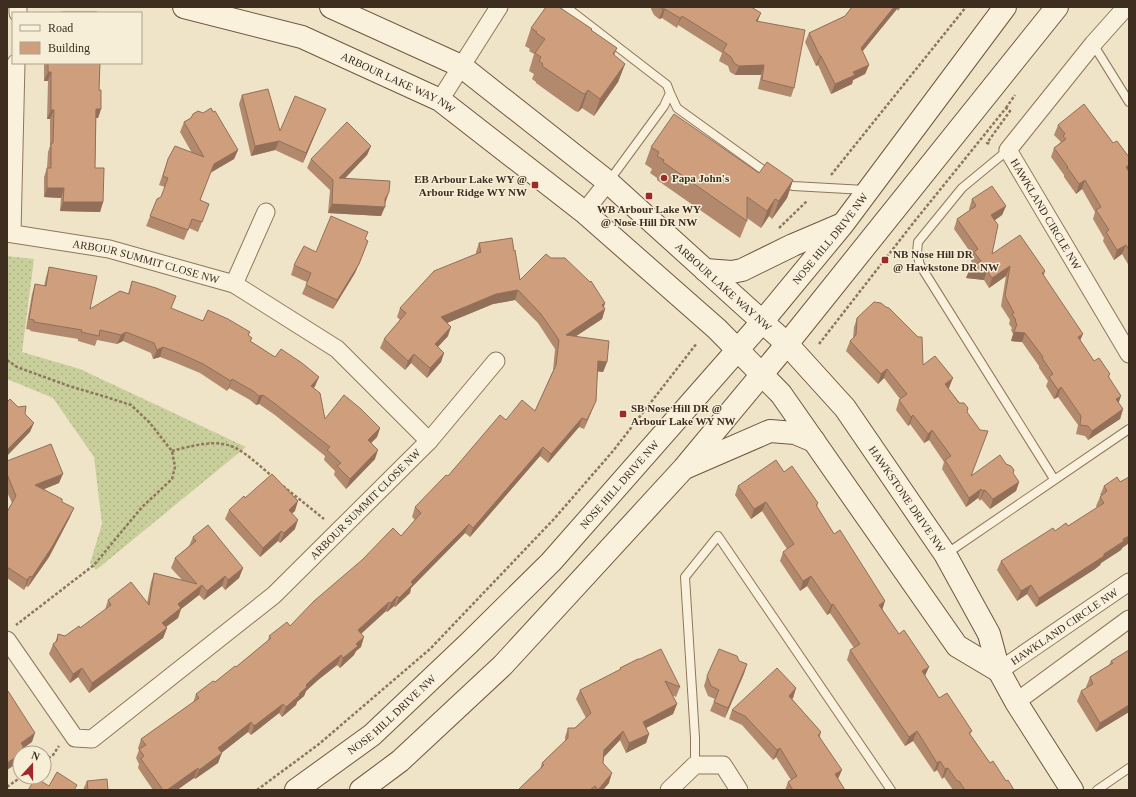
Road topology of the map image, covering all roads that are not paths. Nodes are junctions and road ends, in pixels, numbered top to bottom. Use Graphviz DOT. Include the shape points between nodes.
graph roads {
  1 [pos="184,7"];
  2 [pos="331,7"];
  3 [pos="499,7"];
  4 [pos="566,7"];
  5 [pos="1005,7"];
  6 [pos="1057,7"];
  7 [pos="1126,7"];
  8 [pos="1093,44"];
  9 [pos="16,64"];
  10 [pos="461,66"];
  11 [pos="670,94"];
  12 [pos="440,100"];
  13 [pos="1129,102"];
  14 [pos="1008,150"];
  15 [pos="608,182"];
  16 [pos="868,190"];
  17 [pos="266,212"];
  18 [pos="584,212"];
  19 [pos="843,224"];
  20 [pos="9,233"];
  21 [pos="706,270"];
  22 [pos="234,284"];
  23 [pos="762,322"];
  24 [pos="787,344"];
  25 [pos="738,350"];
  26 [pos="1129,354"];
  27 [pos="496,361"];
  28 [pos="762,374"];
  29 [pos="1129,429"];
  30 [pos="814,441"];
  31 [pos="429,442"];
  32 [pos="684,468"];
  33 [pos="1054,479"];
  34 [pos="945,554"];
  35 [pos="1129,582"];
  36 [pos="1129,619"];
  37 [pos="11,634"];
  38 [pos="999,671"];
  39 [pos="1016,702"];
  40 [pos="695,765"];
  41 [pos="1129,768"];
  42 [pos="296,790"];
  43 [pos="361,790"];
  44 [pos="669,790"];
  45 [pos="739,790"];
  46 [pos="891,790"];
  47 [pos="1072,790"];
  48 [pos="1097,790"];
  1 -- 12 [label="main road, ARBOUR LAKE WAY NW" via="302,37"];
  2 -- 10 [label="main road, ARBOUR LAKE WAY NW"];
  3 -- 10 [label="street"];
  4 -- 11 [label="lane" via="667,85"];
  5 -- 16 [label="main road, NOSE HILL DRIVE NW"];
  6 -- 24 [label="main road"];
  7 -- 8 [label="street, HAWKLAND CIRCLE NW"];
  8 -- 13 [label="lane"];
  8 -- 14 [label="street, HAWKLAND CIRCLE NW"];
  9 -- 20 [label="street, ARBOUR SUMMIT CLOSE NW"];
  10 -- 12 [label="street"];
  10 -- 15 [label="main road, ARBOUR LAKE WAY NW"];
  11 -- 15 [label="lane" via="664,106"];
  11 -- 16 [label="lane" via="676,108 779,181 793,186"];
  12 -- 18 [label="main road, ARBOUR LAKE WAY NW"];
  14 -- 26 [label="street, HAWKLAND CIRCLE NW"];
  14 -- 33 [label="lane" via="962,188 918,242 917,253 920,266"];
  15 -- 18 [label="street"];
  15 -- 21 [label="main road, ARBOUR LAKE WAY NW"];
  16 -- 19 [label="main road, NOSE HILL DRIVE NW"];
  17 -- 22 [label="street"];
  18 -- 25 [label="main road, ARBOUR LAKE WAY NW"];
  19 -- 21 [label="main road" via="742,270"];
  19 -- 23 [label="main road, NOSE HILL DRIVE NW"];
  20 -- 22 [label="street, ARBOUR SUMMIT CLOSE NW" via="109,249"];
  21 -- 23 [label="main road, ARBOUR LAKE WAY NW"];
  22 -- 31 [label="street, ARBOUR SUMMIT CLOSE NW" via="337,349"];
  23 -- 24 [label="main road, ARBOUR LAKE WAY NW"];
  23 -- 25 [label="main road, NOSE HILL DRIVE NW"];
  24 -- 28 [label="main road"];
  24 -- 34 [label="main road, HAWKSTONE DRIVE NW" via="845,408"];
  25 -- 28 [label="main road, ARBOUR LAKE WAY NW"];
  25 -- 42 [label="main road, NOSE HILL DRIVE NW" via="546,567 372,735"];
  27 -- 31 [label="street"];
  28 -- 30 [label="main road" via="781,394"];
  28 -- 32 [label="main road"];
  29 -- 33 [label="lane"];
  30 -- 32 [label="main road" via="795,433 770,431"];
  30 -- 38 [label="main road" via="957,646"];
  31 -- 37 [label="street, ARBOUR SUMMIT CLOSE NW" via="274,595 92,739 75,738"];
  32 -- 43 [label="main road" via="503,665 400,761"];
  33 -- 34 [label="lane"];
  34 -- 38 [label="main road, HAWKSTONE DRIVE NW" via="989,634"];
  35 -- 38 [label="street, HAWKLAND CIRCLE NW"];
  36 -- 39 [label="street"];
  38 -- 39 [label="main road, HAWKSTONE DRIVE NW"];
  39 -- 47 [label="main road, HAWKSTONE DRIVE NW"];
  40 -- 44 [label="street"];
  40 -- 45 [label="street" via="723,765"];
  40 -- 46 [label="lane" via="685,577 718,536"];
  41 -- 48 [label="lane"];
}
